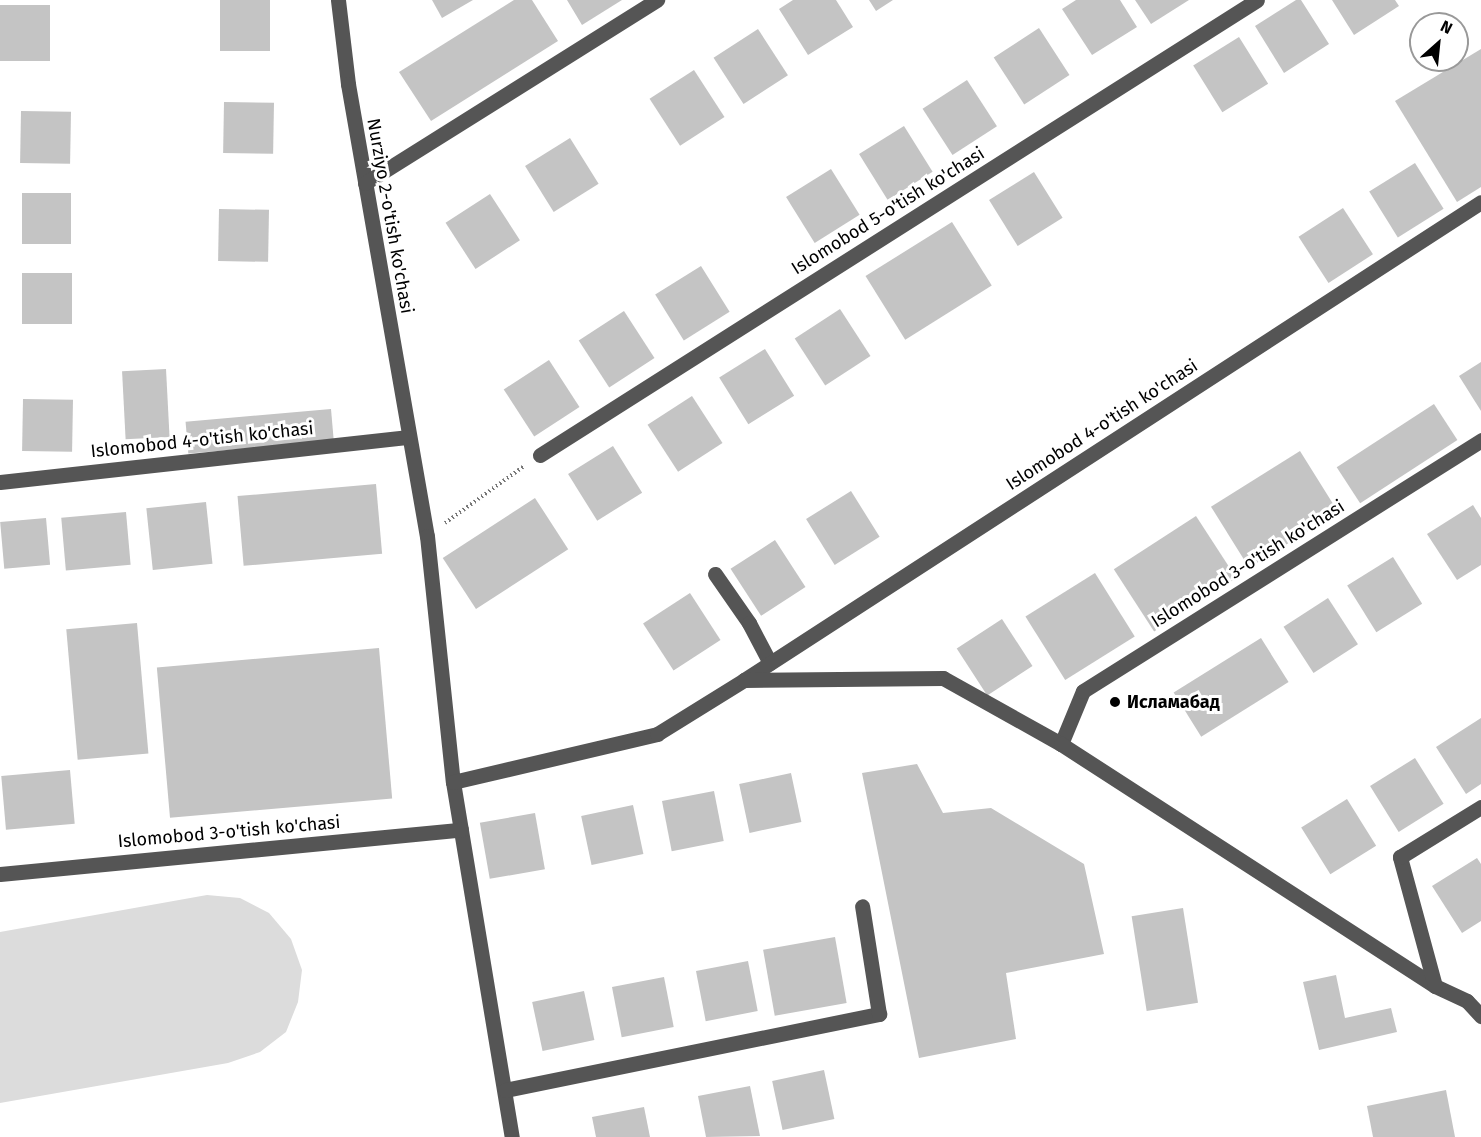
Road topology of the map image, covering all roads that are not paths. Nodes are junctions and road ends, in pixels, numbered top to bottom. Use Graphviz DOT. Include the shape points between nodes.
graph roads {
  1 [pos="338,0"];
  2 [pos="657,0"];
  3 [pos="1257,0"];
  4 [pos="364,183"];
  5 [pos="1481,202"];
  6 [pos="407,437"];
  7 [pos="1481,440"];
  8 [pos="540,455"];
  9 [pos="0,482"];
  10 [pos="715,574"];
  11 [pos="770,663"];
  12 [pos="744,680"];
  13 [pos="1061,744"];
  14 [pos="453,782"];
  15 [pos="1481,807"];
  16 [pos="461,830"];
  17 [pos="0,874"];
  18 [pos="862,906"];
  19 [pos="1435,986"];
  20 [pos="1481,1016"];
  21 [pos="505,1090"];
  22 [pos="512,1137"];
  1 -- 4 [label="street, Nurziyo 2-o'tish ko'chasi"];
  2 -- 4 [label="street"];
  3 -- 8 [label="street, Islomobod 5-o'tish ko'chasi"];
  4 -- 6 [label="street, Nurziyo 2-o'tish ko'chasi"];
  5 -- 11 [label="street, Islomobod 4-o'tish ko'chasi"];
  6 -- 9 [label="street, Islomobod 4-o'tish ko'chasi"];
  6 -- 14 [label="street, Nurziyo 2-o'tish ko'chasi" via="427,536"];
  7 -- 13 [label="street, Islomobod 3-o'tish ko'chasi" via="1083,691"];
  10 -- 11 [label="street" via="749,623"];
  11 -- 12 [label="street, Islomobod 4-o'tish ko'chasi"];
  12 -- 13 [label="street" via="943,678"];
  12 -- 14 [label="street, Islomobod 4-o'tish ko'chasi" via="657,734"];
  13 -- 19 [label="street"];
  14 -- 16 [label="street, Nurziyo 2-o'tish ko'chasi"];
  15 -- 19 [label="street" via="1400,857"];
  16 -- 17 [label="street, Islomobod 3-o'tish ko'chasi"];
  16 -- 21 [label="street, Nurziyo 2-o'tish ko'chasi"];
  18 -- 21 [label="street" via="879,1014"];
  19 -- 20 [label="street" via="1467,1001"];
  21 -- 22 [label="street, Nurziyo 2-o'tish ko'chasi"];
}
